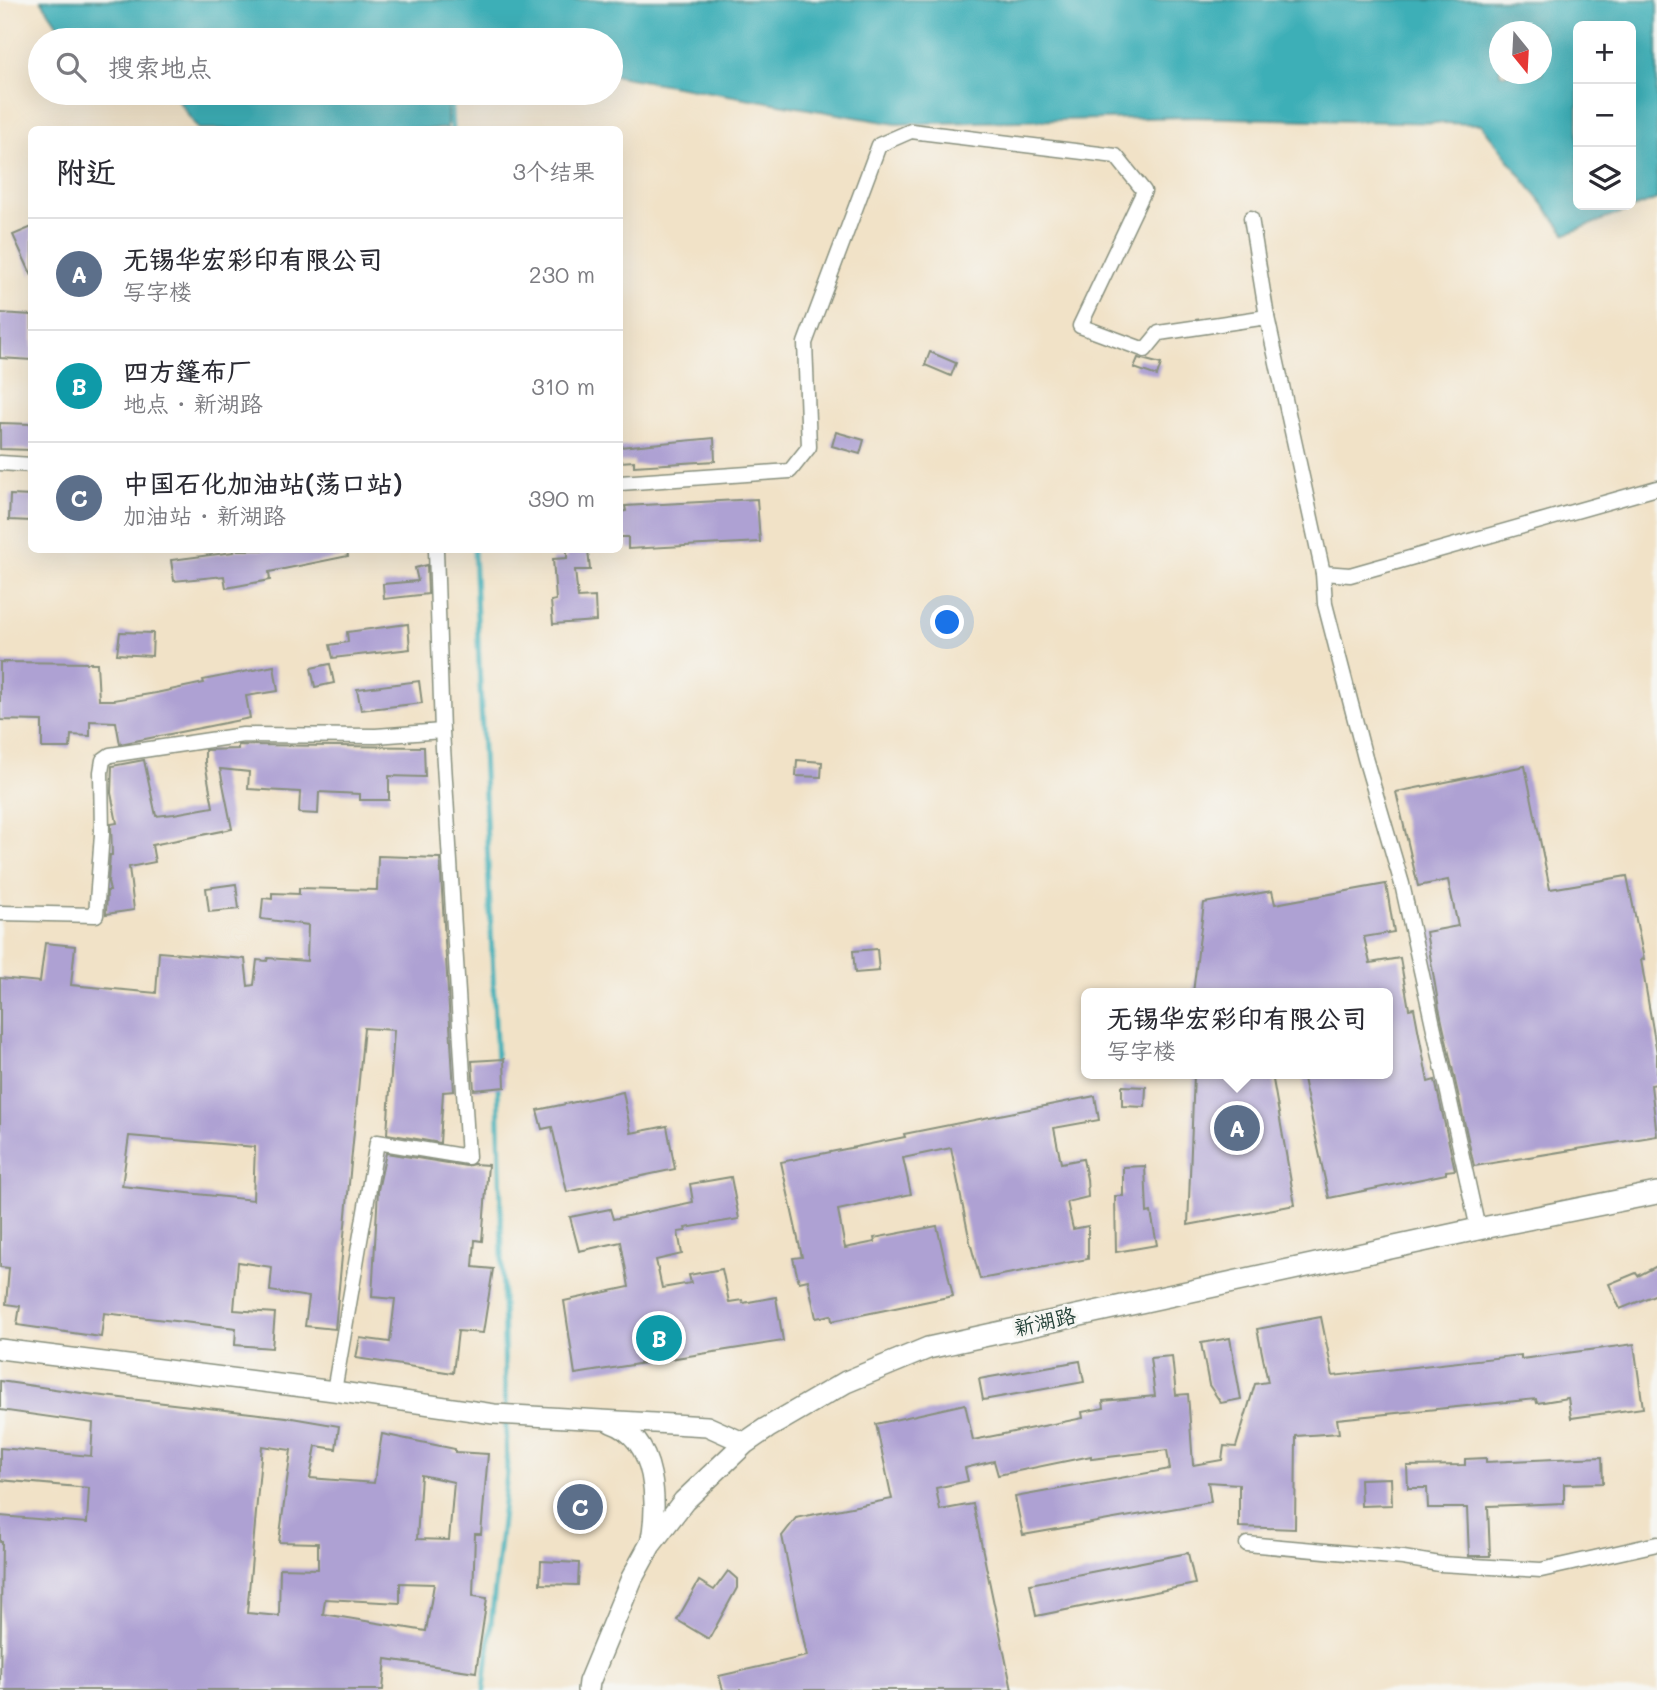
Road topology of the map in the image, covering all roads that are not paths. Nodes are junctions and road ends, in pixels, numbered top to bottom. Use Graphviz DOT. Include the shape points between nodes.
graph roads {
  1 [pos="1251,218"];
  2 [pos="1267,317"];
  3 [pos="0,463"];
  4 [pos="28,464"];
  5 [pos="623,483"];
  6 [pos="1657,488"];
  7 [pos="436,553"];
  8 [pos="1323,573"];
  9 [pos="442,732"];
  10 [pos="0,913"];
  11 [pos="1657,1193"];
  12 [pos="1478,1229"];
  13 [pos="0,1349"];
  14 [pos="334,1391"];
  15 [pos="600,1420"];
  16 [pos="745,1443"];
  17 [pos="1247,1544"];
  18 [pos="1657,1544"];
  19 [pos="650,1545"];
  20 [pos="588,1690"];
  1 -- 2 [label="street"];
  2 -- 5 [label="street" via="1159,333 1145,350 1080,326 1144,191 1116,156 911,131 879,145 805,343 809,447 790,471"];
  2 -- 8 [label="street"];
  3 -- 4 [label="street"];
  6 -- 8 [label="street" via="1350,575"];
  7 -- 9 [label="street"];
  8 -- 12 [label="street" via="1325,604 1402,884"];
  9 -- 10 [label="street" via="243,736 110,755 103,760 101,772 96,915"];
  9 -- 14 [label="street" via="468,1157 377,1142"];
  11 -- 12 [label="main road, 新湖路"];
  12 -- 16 [label="main road, 新湖路" via="928,1349 846,1381"];
  13 -- 14 [label="street"];
  14 -- 15 [label="street" via="494,1414"];
  15 -- 16 [label="street" via="707,1426"];
  15 -- 19 [label="street" via="619,1426 643,1450 656,1516"];
  16 -- 19 [label="main road, 新湖路" via="684,1501"];
  17 -- 18 [label="street" via="1541,1570"];
  19 -- 20 [label="main road, 新湖路" via="632,1578"];
}
